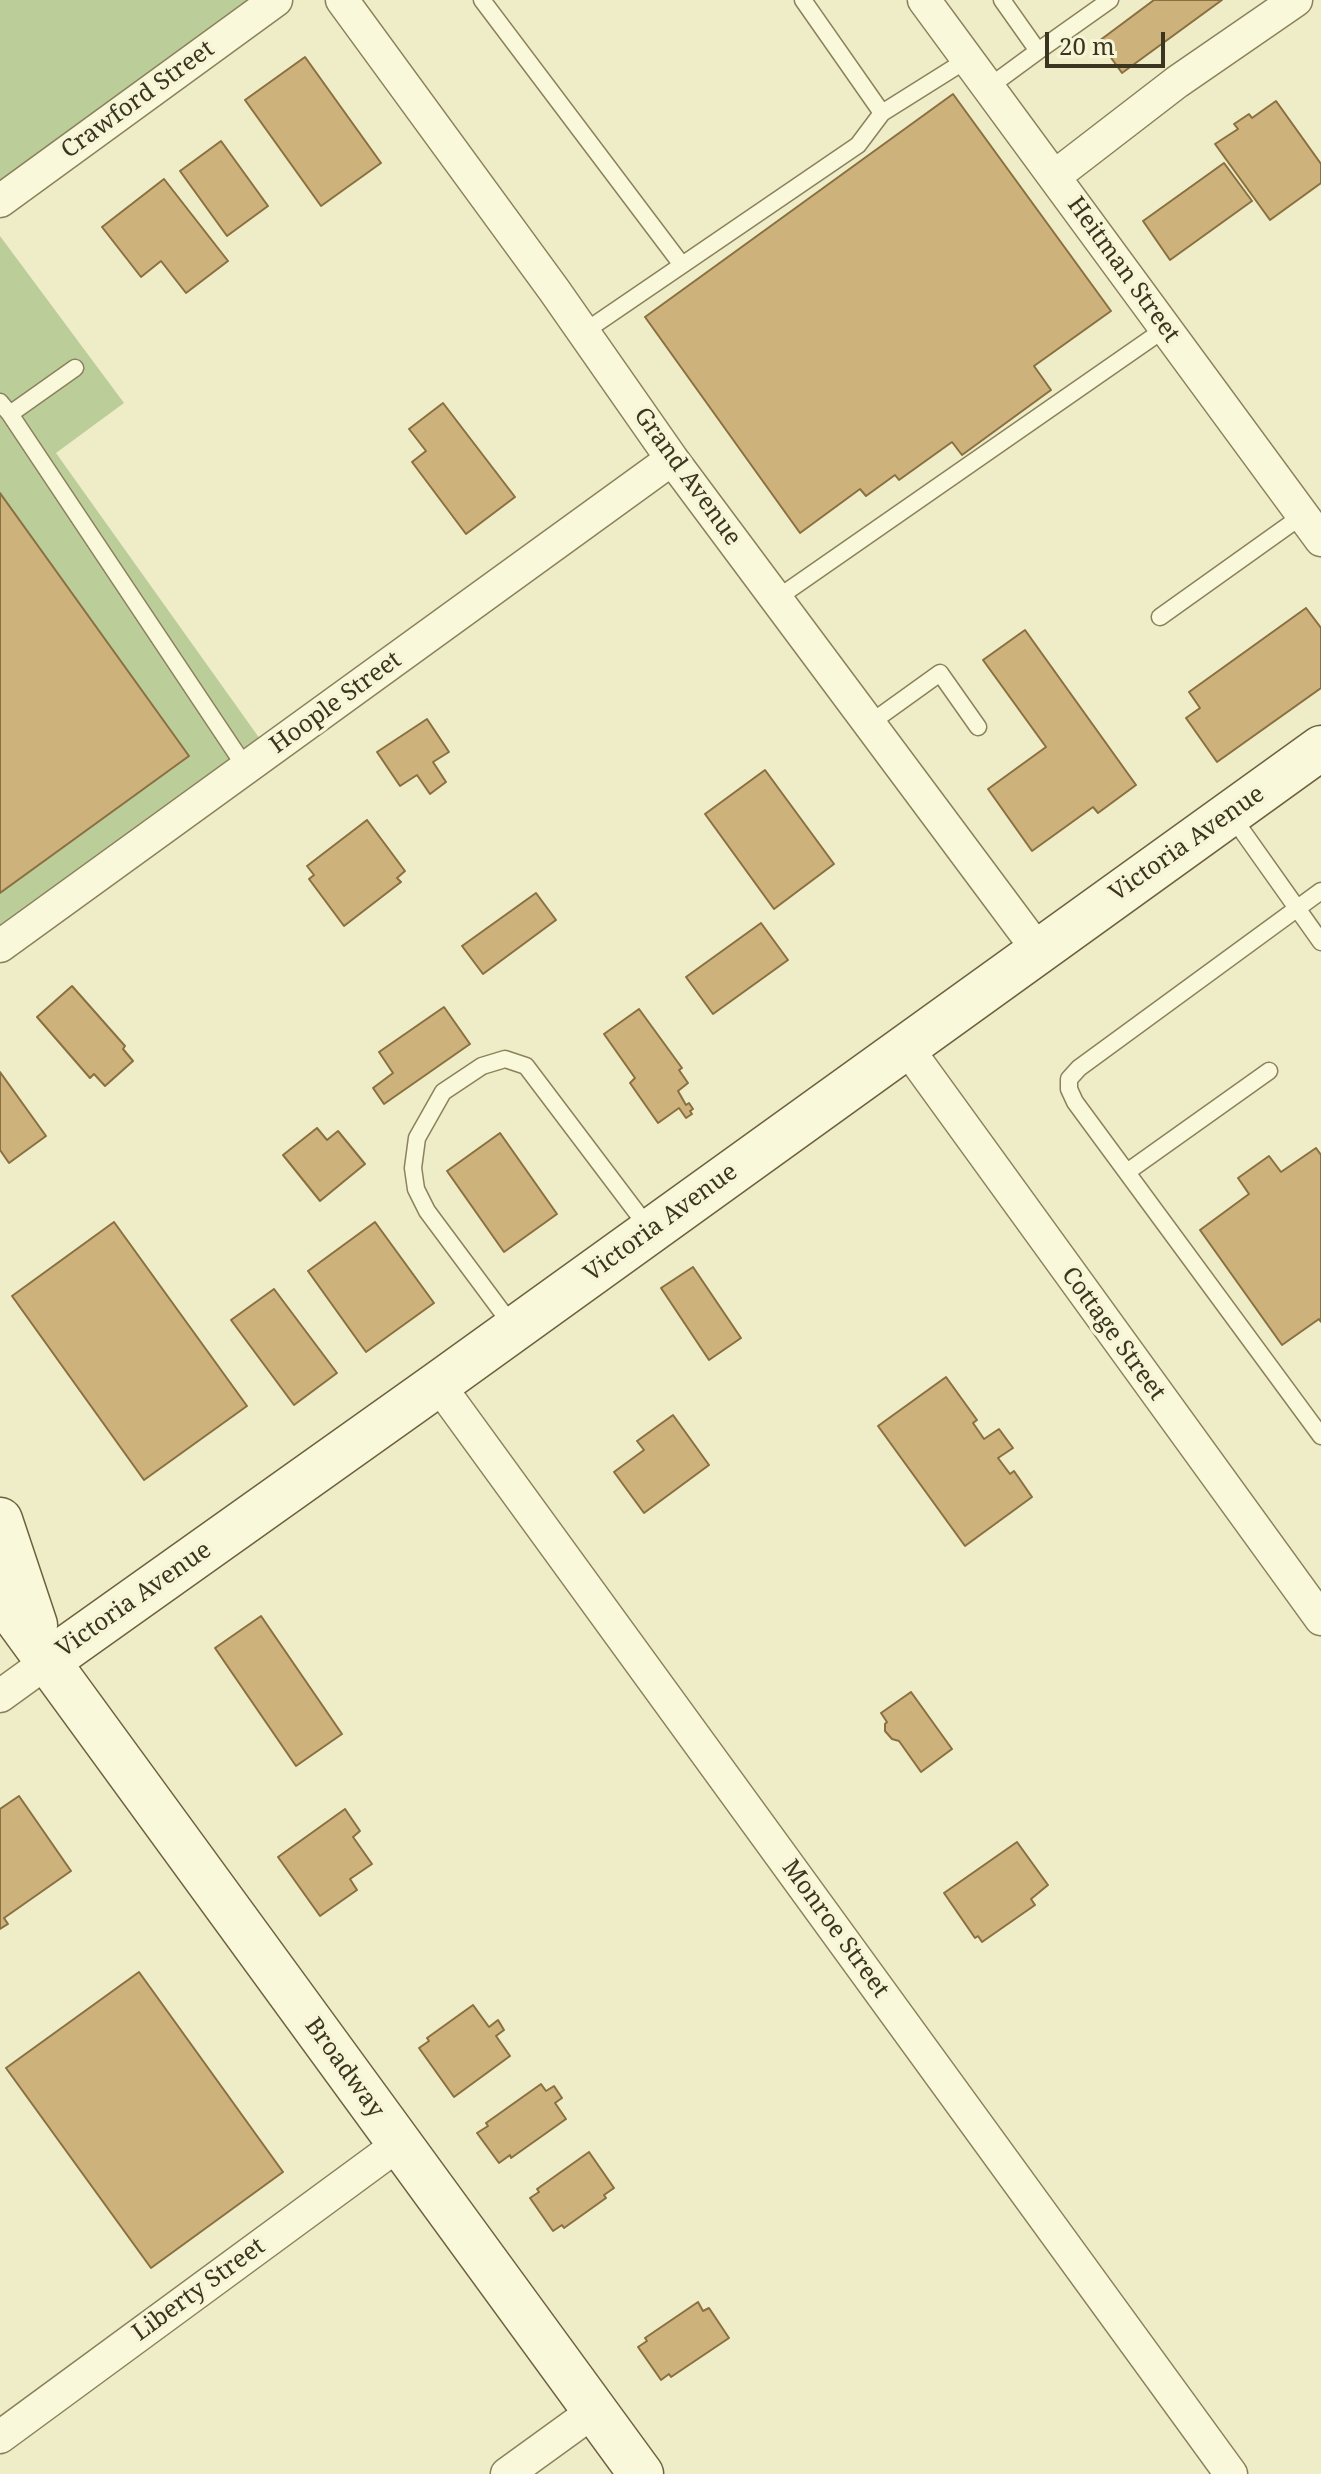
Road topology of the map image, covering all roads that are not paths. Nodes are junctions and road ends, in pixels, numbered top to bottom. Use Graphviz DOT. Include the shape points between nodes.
graph roads {
  1 [pos="276,0"];
  2 [pos="342,0"];
  3 [pos="482,0"];
  4 [pos="803,0"];
  5 [pos="924,0"];
  6 [pos="1002,0"];
  7 [pos="1110,0"];
  8 [pos="1296,0"];
  9 [pos="1038,51"];
  10 [pos="968,59"];
  11 [pos="989,87"];
  12 [pos="882,113"];
  13 [pos="1055,176"];
  14 [pos="0,201"];
  15 [pos="682,265"];
  16 [pos="1166,328"];
  17 [pos="584,332"];
  18 [pos="75,368"];
  19 [pos="5,408"];
  20 [pos="672,459"];
  21 [pos="1312,528"];
  22 [pos="776,599"];
  23 [pos="1160,617"];
  24 [pos="869,724"];
  25 [pos="978,727"];
  26 [pos="1321,748"];
  27 [pos="246,768"];
  28 [pos="1230,814"];
  29 [pos="1321,891"];
  30 [pos="1297,909"];
  31 [pos="1321,942"];
  32 [pos="0,946"];
  33 [pos="1038,950"];
  34 [pos="907,1048"];
  35 [pos="1269,1071"];
  36 [pos="1127,1172"];
  37 [pos="651,1231"];
  38 [pos="514,1329"];
  39 [pos="438,1384"];
  40 [pos="1321,1436"];
  41 [pos="0,1520"];
  42 [pos="0,1596"];
  43 [pos="1321,1619"];
  44 [pos="47,1662"];
  45 [pos="0,1696"];
  46 [pos="399,2144"];
  47 [pos="594,2411"];
  48 [pos="0,2437"];
  49 [pos="507,2474"];
  50 [pos="641,2474"];
  51 [pos="1231,2474"];
  1 -- 14 [label="street, Crawford Street"];
  2 -- 17 [label="street, Grand Avenue"];
  3 -- 15 [label="lane"];
  4 -- 12 [label="lane"];
  5 -- 10 [label="street, Heitman Street"];
  6 -- 9 [label="lane"];
  7 -- 9 [label="lane"];
  8 -- 13 [label="street"];
  9 -- 11 [label="lane"];
  10 -- 11 [label="street, Heitman Street"];
  10 -- 12 [label="lane"];
  11 -- 13 [label="street, Heitman Street"];
  12 -- 15 [label="lane" via="858,145"];
  13 -- 16 [label="street, Heitman Street"];
  15 -- 17 [label="lane"];
  16 -- 21 [label="street, Heitman Street"];
  16 -- 22 [label="lane"];
  17 -- 20 [label="street, Grand Avenue"];
  18 -- 19 [label="lane"];
  19 -- 27 [label="lane"];
  20 -- 22 [label="street, Grand Avenue"];
  20 -- 27 [label="street, Hoople Street"];
  21 -- 23 [label="lane"];
  22 -- 24 [label="street, Grand Avenue"];
  24 -- 25 [label="lane" via="940,673"];
  24 -- 33 [label="street, Grand Avenue"];
  26 -- 28 [label="street, Victoria Avenue"];
  27 -- 32 [label="street, Hoople Street"];
  28 -- 30 [label="lane"];
  28 -- 33 [label="street, Victoria Avenue"];
  29 -- 30 [label="lane"];
  30 -- 31 [label="lane"];
  30 -- 36 [label="lane" via="1069,1079 1075,1102"];
  33 -- 34 [label="street, Victoria Avenue"];
  34 -- 37 [label="street, Victoria Avenue"];
  34 -- 43 [label="street, Cottage Street"];
  35 -- 36 [label="lane"];
  36 -- 40 [label="lane"];
  37 -- 38 [label="street, Victoria Avenue"];
  37 -- 38 [label="lane" via="526,1066 505,1059 482,1066 443,1092 417,1138 416,1189"];
  38 -- 39 [label="street, Victoria Avenue"];
  39 -- 44 [label="street, Victoria Avenue"];
  39 -- 51 [label="street, Monroe Street"];
  41 -- 44 [label="street, Broadway"];
  42 -- 44 [label="street, Broadway"];
  44 -- 45 [label="street, Victoria Avenue"];
  44 -- 46 [label="street, Broadway"];
  46 -- 47 [label="street, Broadway"];
  46 -- 48 [label="street, Liberty Street"];
  47 -- 49 [label="street"];
  47 -- 50 [label="street, Broadway"];
}
